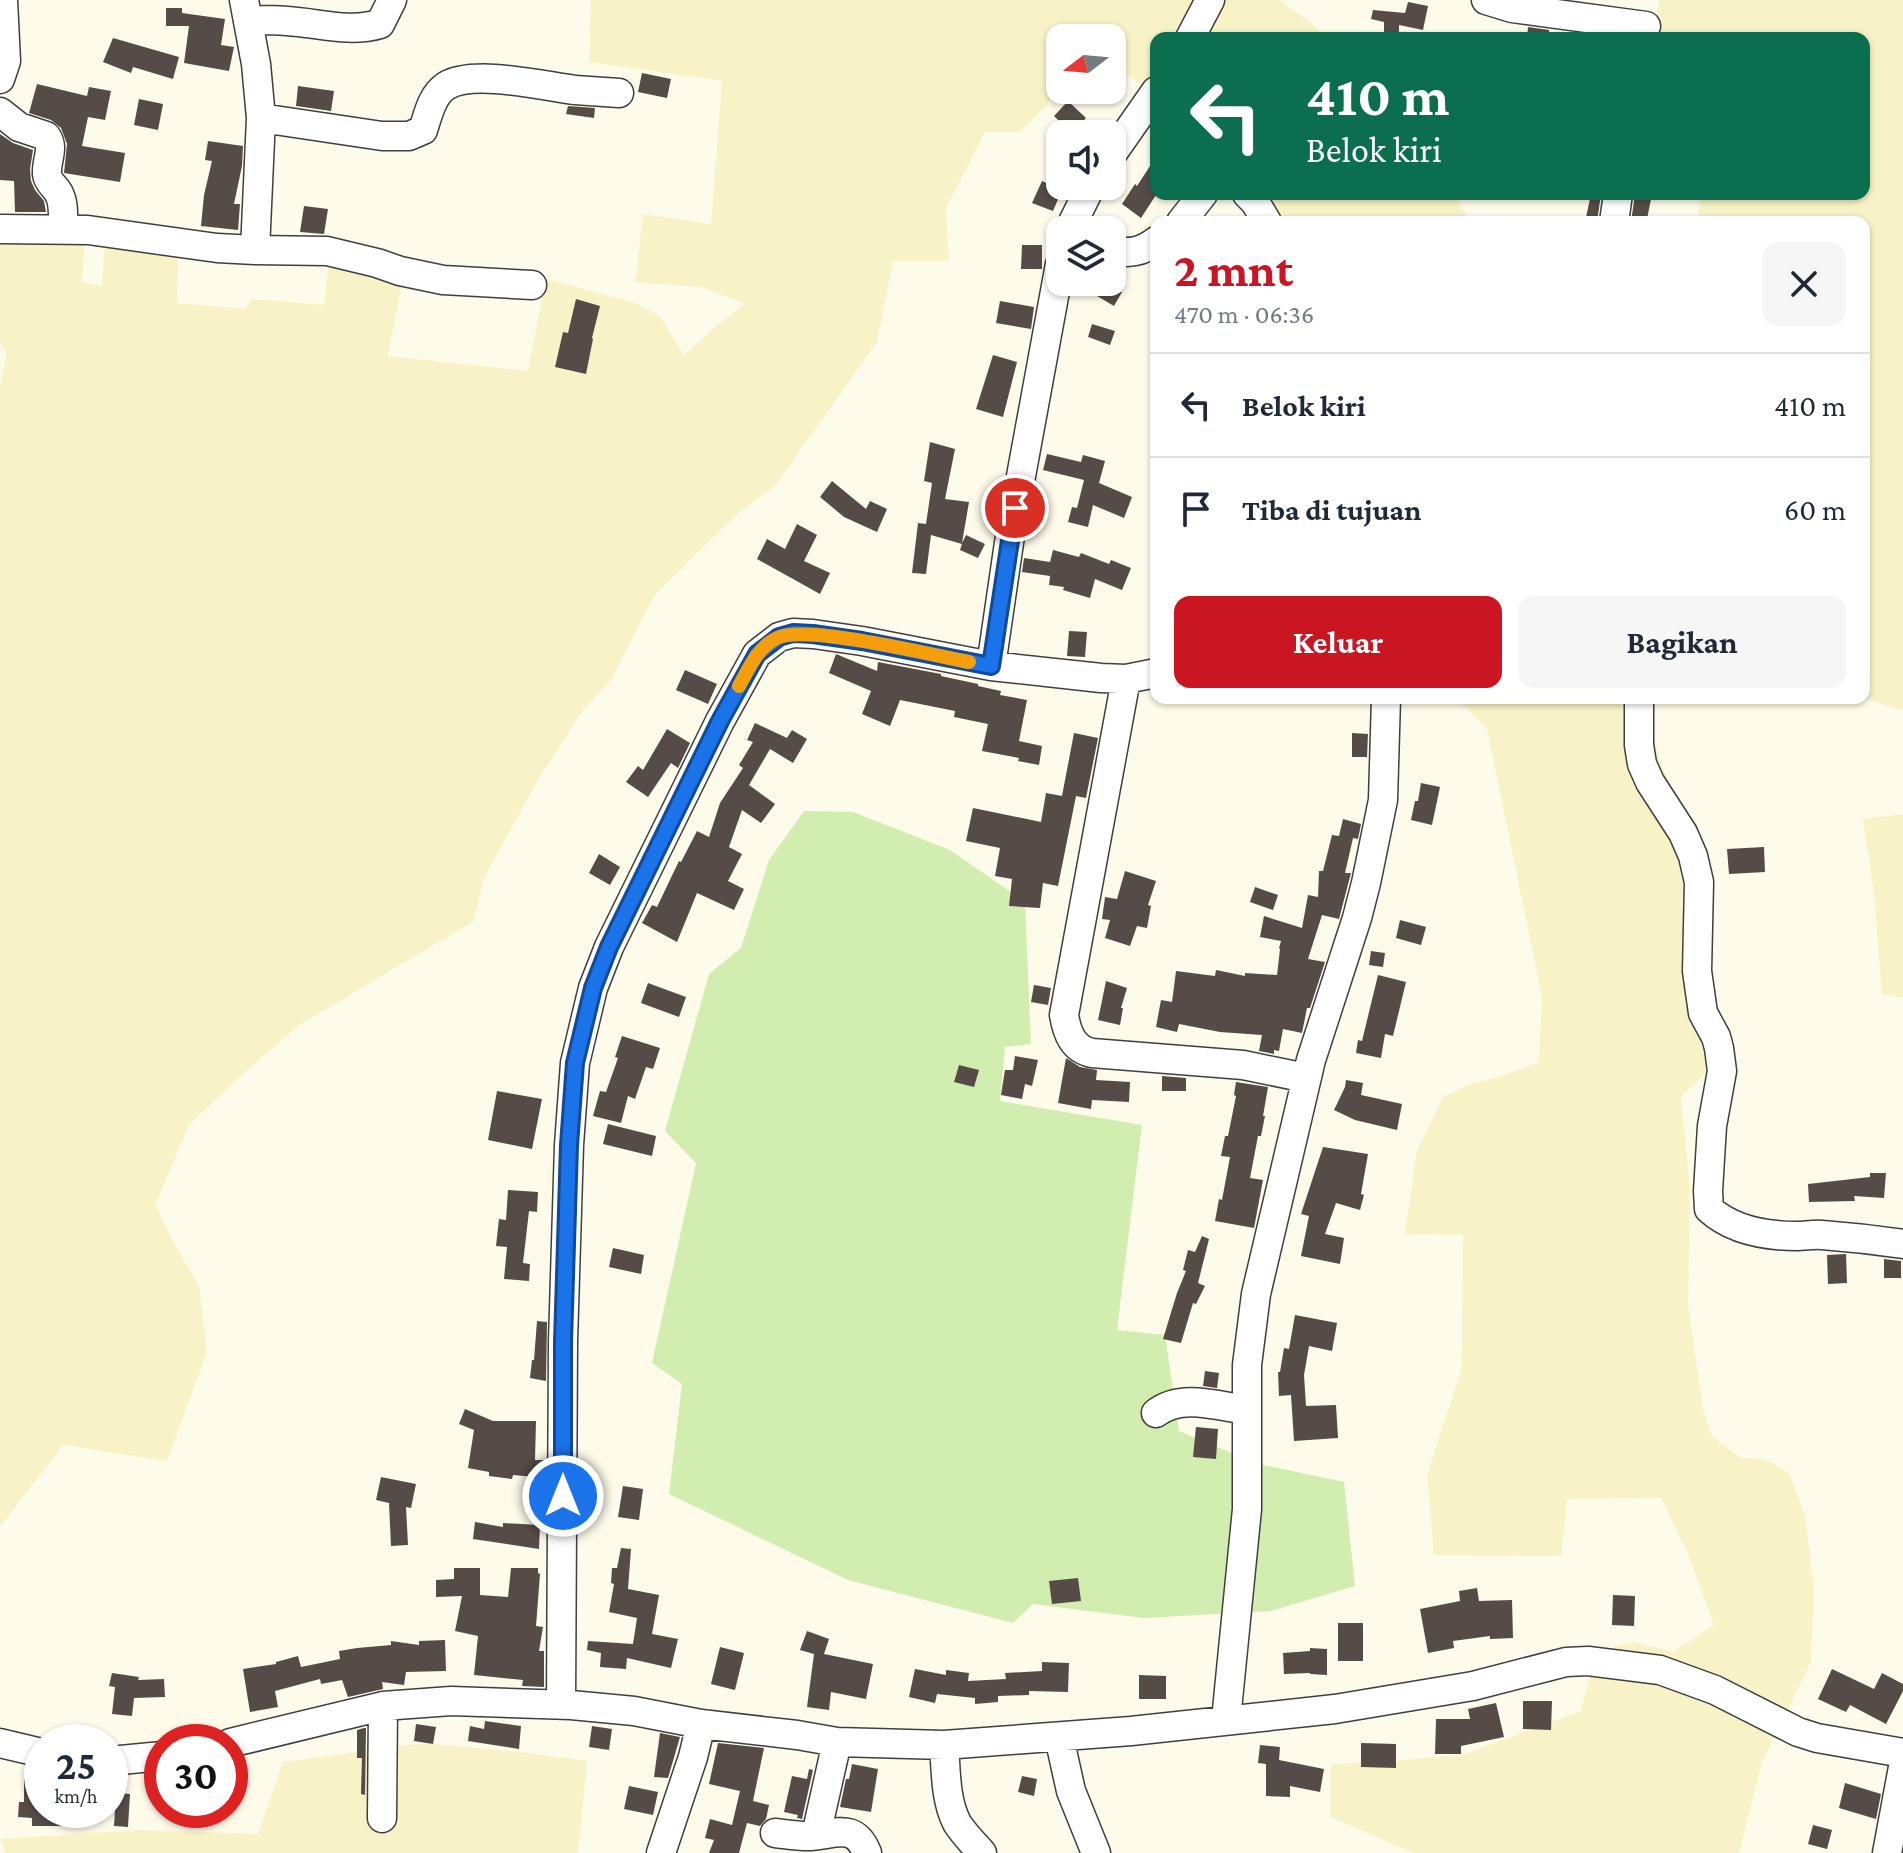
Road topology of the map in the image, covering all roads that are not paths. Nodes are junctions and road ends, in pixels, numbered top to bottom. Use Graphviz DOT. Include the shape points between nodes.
graph roads {
  1 [pos="3,0"];
  2 [pos="392,0"];
  3 [pos="1210,0"];
  4 [pos="1486,0"];
  5 [pos="246,10"];
  6 [pos="1648,21"];
  7 [pos="1193,32"];
  8 [pos="0,79"];
  9 [pos="619,93"];
  10 [pos="1150,100"];
  11 [pos="0,112"];
  12 [pos="261,118"];
  13 [pos="1126,134"];
  14 [pos="1198,200"];
  15 [pos="1186,216"];
  16 [pos="0,229"];
  17 [pos="63,229"];
  18 [pos="1150,246"];
  19 [pos="255,250"];
  20 [pos="1126,254"];
  21 [pos="532,285"];
  22 [pos="1054,296"];
  23 [pos="991,666"];
  24 [pos="1150,674"];
  25 [pos="1126,679"];
  26 [pos="1386,704"];
  27 [pos="1639,704"];
  28 [pos="1306,1078"];
  29 [pos="1903,1244"];
  30 [pos="1247,1410"];
  31 [pos="1156,1413"];
  32 [pos="561,1704"];
  33 [pos="383,1706"];
  34 [pos="1226,1720"];
  35 [pos="701,1724"];
  36 [pos="1059,1737"];
  37 [pos="248,1739"];
  38 [pos="837,1742"];
  39 [pos="0,1743"];
  40 [pos="944,1745"];
  41 [pos="24,1749"];
  42 [pos="1903,1753"];
  43 [pos="1903,1767"];
  44 [pos="382,1818"];
  45 [pos="775,1833"];
  46 [pos="816,1835"];
  47 [pos="661,1853"];
  48 [pos="867,1853"];
  49 [pos="982,1853"];
  50 [pos="1096,1853"];
  51 [pos="1887,1853"];
  1 -- 8 [label="street" via="6,61"];
  2 -- 5 [label="street" via="380,24 352,29"];
  3 -- 7 [label="street"];
  4 -- 6 [label="street" via="1512,8"];
  5 -- 12 [label="street"];
  9 -- 12 [label="street" via="517,81 459,81 439,93 423,130 409,136"];
  10 -- 13 [label="street"];
  11 -- 17 [label="street" via="49,139 48,179 62,201"];
  12 -- 19 [label="street"];
  14 -- 15 [label="street"];
  16 -- 17 [label="street"];
  17 -- 19 [label="street"];
  18 -- 20 [label="street"];
  19 -- 21 [label="street" via="327,251 443,280"];
  22 -- 23 [label="street"];
  23 -- 25 [label="street"];
  23 -- 32 [label="street" via="813,634 793,633 768,644 757,654 720,721 609,947 575,1063 569,1145"];
  24 -- 25 [label="street"];
  25 -- 28 [label="street" via="1064,1015 1068,1034 1082,1051 1092,1053 1243,1065"];
  26 -- 28 [label="street" via="1377,833 1357,918"];
  27 -- 29 [label="street" via="1642,764 1683,833 1699,882 1697,971 1703,1013 1716,1037 1722,1071 1712,1126 1709,1209 1722,1220 1762,1232"];
  28 -- 30 [label="street" via="1256,1294"];
  30 -- 31 [label="street" via="1193,1402 1171,1404"];
  30 -- 34 [label="street" via="1247,1509"];
  32 -- 33 [label="street" via="451,1701"];
  32 -- 35 [label="street"];
  33 -- 37 [label="street"];
  33 -- 44 [label="street"];
  34 -- 36 [label="street"];
  34 -- 42 [label="street" via="1386,1702 1588,1661 1660,1670 1715,1690 1798,1732"];
  35 -- 38 [label="street"];
  35 -- 47 [label="street"];
  36 -- 40 [label="street"];
  36 -- 50 [label="street" via="1071,1791"];
  38 -- 40 [label="street"];
  38 -- 46 [label="street"];
  39 -- 41 [label="street"];
  40 -- 49 [label="street" via="956,1820"];
  43 -- 51 [label="street"];
  45 -- 46 [label="street"];
  46 -- 48 [label="street" via="848,1832 860,1838"];
}
